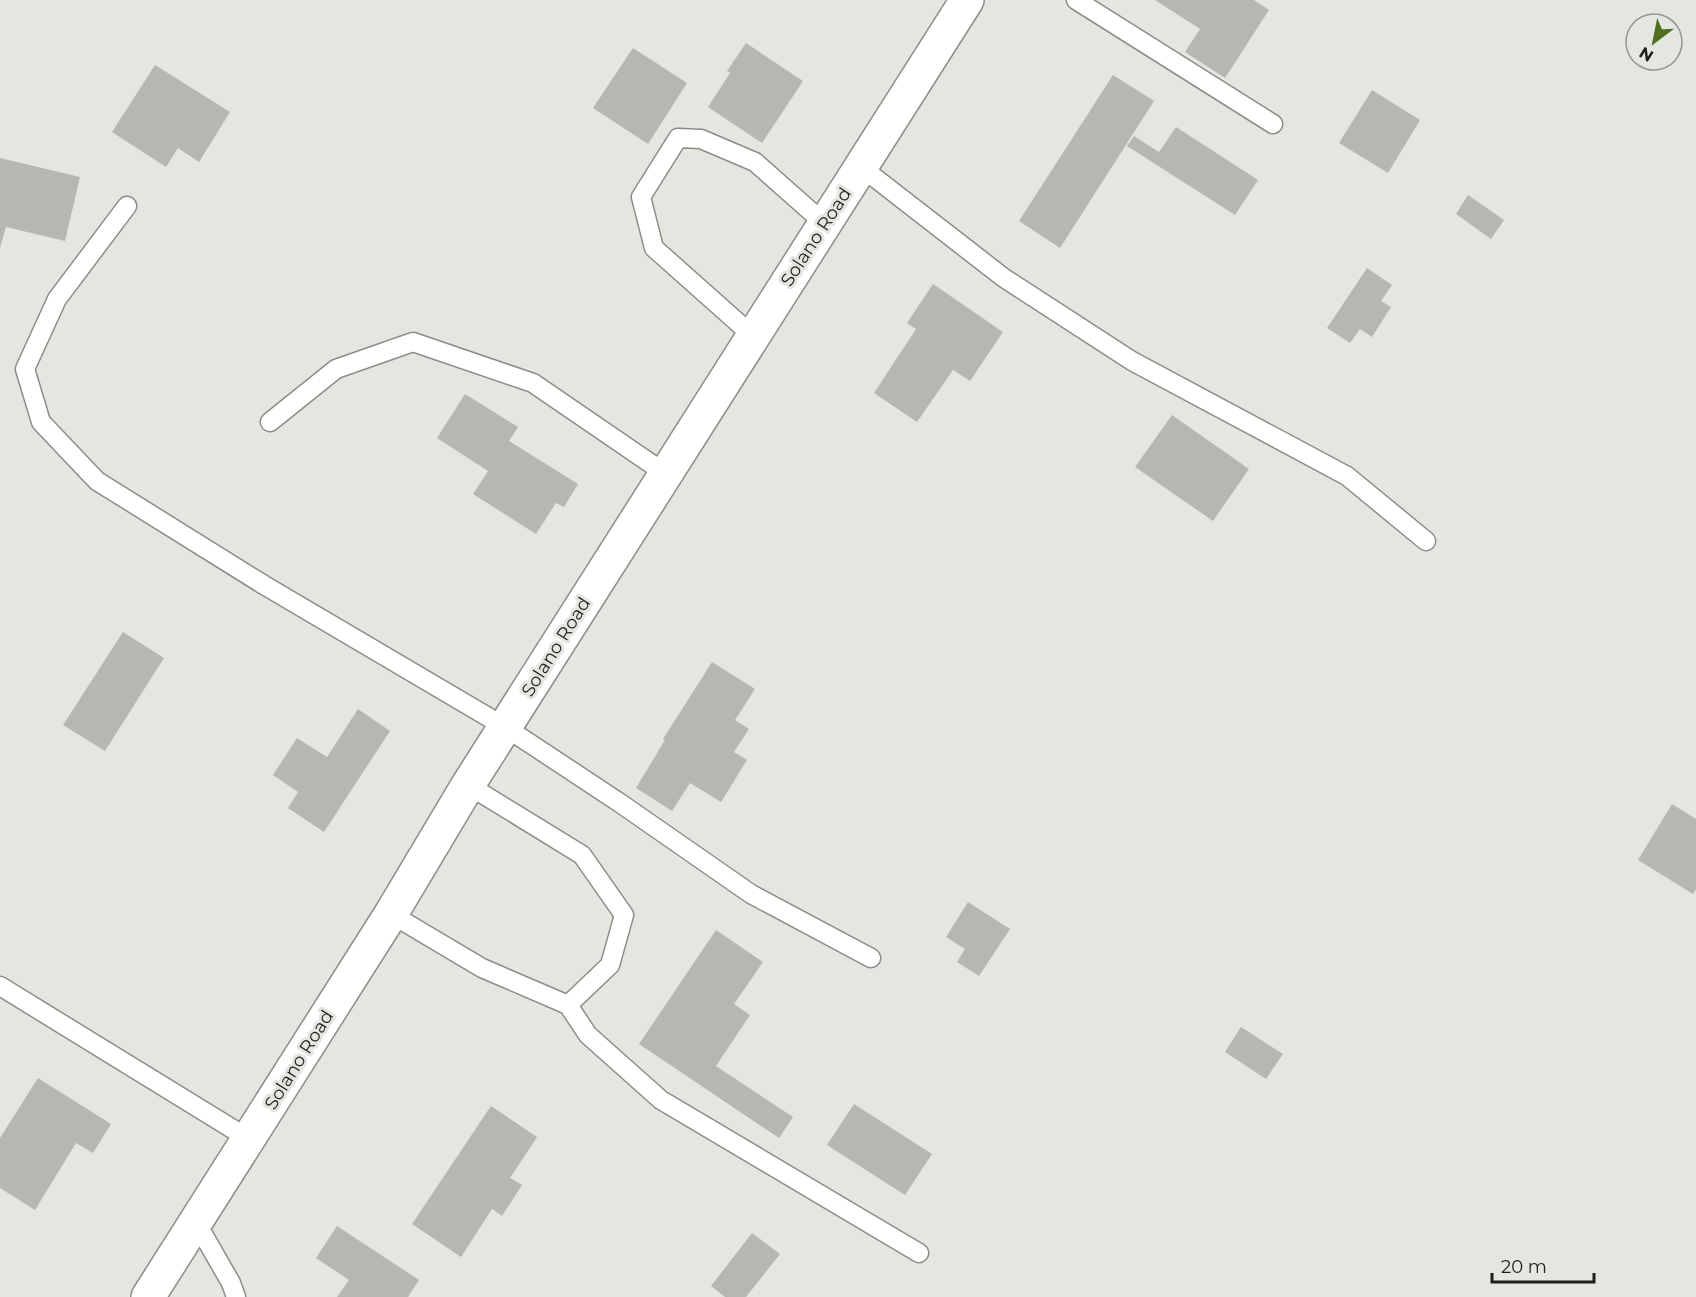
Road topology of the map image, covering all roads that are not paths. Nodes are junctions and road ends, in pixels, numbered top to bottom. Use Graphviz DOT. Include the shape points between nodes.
graph roads {
  1 [pos="967,0"];
  2 [pos="1076,0"];
  3 [pos="1274,124"];
  4 [pos="861,167"];
  5 [pos="127,206"];
  6 [pos="825,224"];
  7 [pos="753,336"];
  8 [pos="270,422"];
  9 [pos="666,474"];
  10 [pos="1426,541"];
  11 [pos="505,727"];
  12 [pos="468,785"];
  13 [pos="391,914"];
  14 [pos="871,958"];
  15 [pos="0,986"];
  16 [pos="568,1005"];
  17 [pos="249,1139"];
  18 [pos="196,1222"];
  19 [pos="919,1252"];
  20 [pos="148,1297"];
  21 [pos="236,1297"];
  1 -- 4 [label="street, Solano Road"];
  2 -- 3 [label="lane"];
  4 -- 6 [label="street, Solano Road"];
  4 -- 10 [label="lane" via="1014,284 1132,361 1347,476"];
  5 -- 11 [label="lane" via="57,299 25,369 41,422 97,481"];
  6 -- 7 [label="street, Solano Road"];
  6 -- 7 [label="lane" via="755,162 700,139 678,138 641,196 654,248"];
  7 -- 9 [label="street, Solano Road"];
  8 -- 9 [label="lane" via="336,369 412,342 533,383"];
  9 -- 11 [label="street, Solano Road"];
  11 -- 12 [label="street, Solano Road"];
  11 -- 14 [label="lane" via="751,894"];
  12 -- 13 [label="street, Solano Road"];
  12 -- 16 [label="lane" via="582,855 624,915 610,965"];
  13 -- 16 [label="lane" via="482,969"];
  13 -- 17 [label="street, Solano Road"];
  15 -- 17 [label="lane"];
  16 -- 19 [label="lane" via="588,1035 661,1100"];
  17 -- 18 [label="street, Solano Road"];
  18 -- 20 [label="street, Solano Road"];
  18 -- 21 [label="lane"];
}
